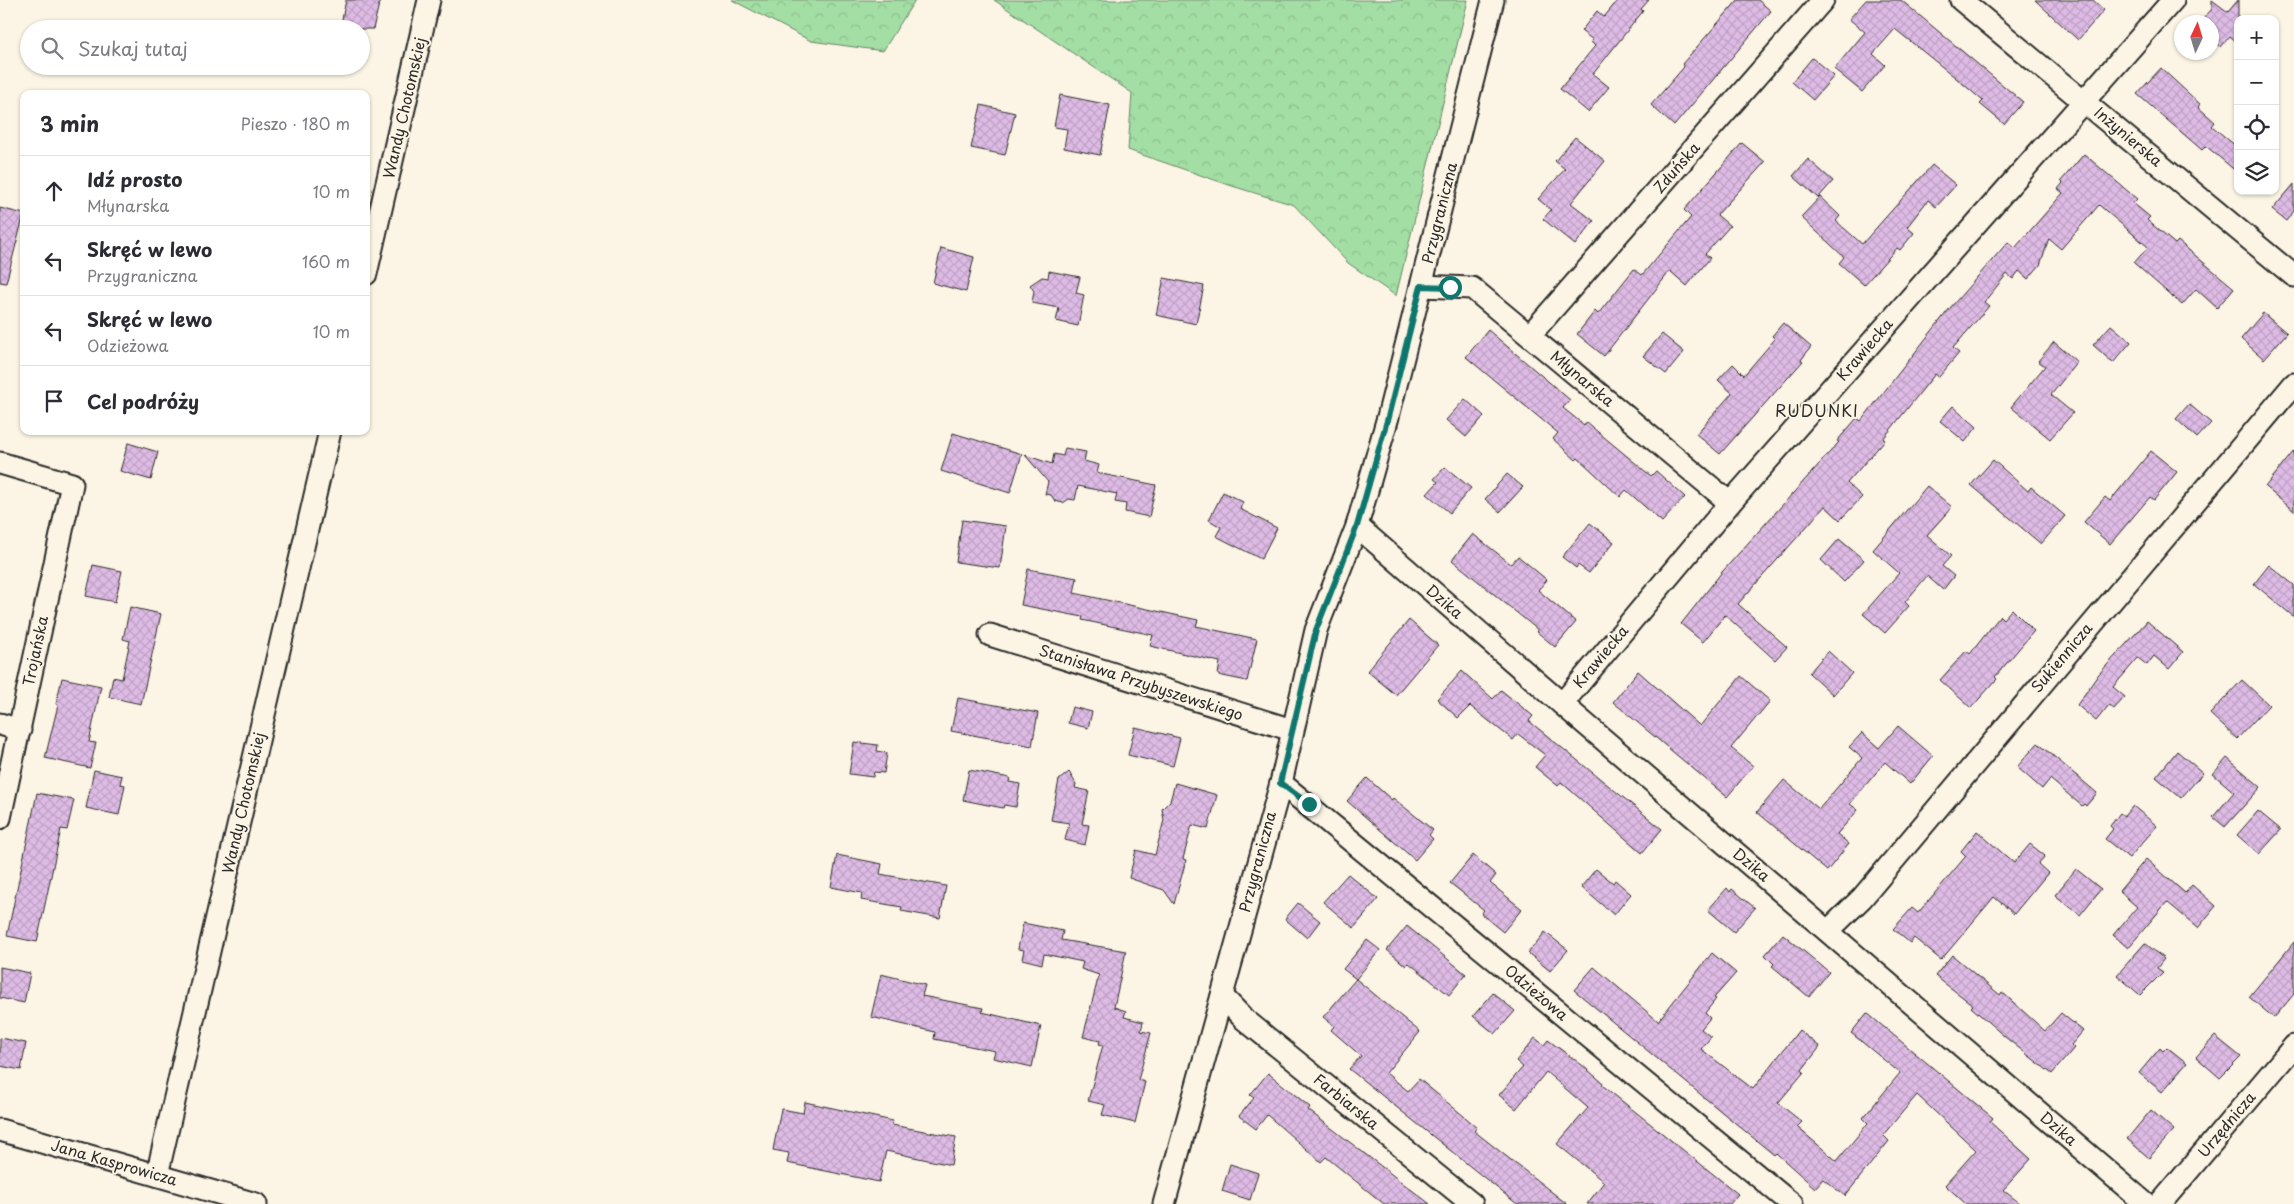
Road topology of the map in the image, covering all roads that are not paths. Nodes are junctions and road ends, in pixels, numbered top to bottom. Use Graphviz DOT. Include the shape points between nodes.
graph roads {
  1 [pos="430,0"];
  2 [pos="1493,0"];
  3 [pos="1823,0"];
  4 [pos="1962,0"];
  5 [pos="2173,0"];
  6 [pos="2085,101"];
  7 [pos="370,257"];
  8 [pos="2294,276"];
  9 [pos="1421,286"];
  10 [pos="1530,335"];
  11 [pos="2294,384"];
  12 [pos="329,435"];
  13 [pos="0,463"];
  14 [pos="1730,503"];
  15 [pos="1357,526"];
  16 [pos="990,635"];
  17 [pos="1562,704"];
  18 [pos="10,727"];
  19 [pos="1292,730"];
  20 [pos="1280,783"];
  21 [pos="0,818"];
  22 [pos="1828,931"];
  23 [pos="1222,996"];
  24 [pos="2294,1046"];
  25 [pos="0,1130"];
  26 [pos="158,1175"];
  27 [pos="256,1204"];
  28 [pos="1164,1204"];
  29 [pos="1472,1204"];
  30 [pos="1792,1204"];
  31 [pos="2146,1204"];
  32 [pos="2160,1204"];
  1 -- 7 [label="street, Wandy Chotomskiej"];
  2 -- 9 [label="street, Przygraniczna"];
  3 -- 10 [label="street, Zduńska"];
  4 -- 6 [label="street, Inżynierska"];
  5 -- 6 [label="street, Krawiecka"];
  6 -- 8 [label="street, Inżynierska"];
  6 -- 14 [label="street, Krawiecka"];
  9 -- 10 [label="street, Młynarska" via="1472,288"];
  9 -- 15 [label="street, Przygraniczna"];
  10 -- 14 [label="street, Młynarska"];
  11 -- 22 [label="street, Sukiennicza" via="2210,480 1862,898"];
  12 -- 26 [label="street, Wandy Chotomskiej"];
  13 -- 18 [label="street, Trojańska" via="72,484"];
  14 -- 17 [label="street, Krawiecka"];
  15 -- 17 [label="street, Dzika"];
  15 -- 19 [label="street, Przygraniczna" via="1316,630"];
  16 -- 19 [label="street, Stanisława Przybyszewskiego"];
  17 -- 22 [label="street, Dzika"];
  18 -- 21 [label="street, Trojańska"];
  19 -- 20 [label="street, Przygraniczna"];
  20 -- 23 [label="street, Przygraniczna"];
  20 -- 30 [label="street, Odzieżowa"];
  22 -- 31 [label="street, Dzika"];
  23 -- 28 [label="street, Przygraniczna"];
  23 -- 29 [label="street, Farbiarska" via="1244,1019"];
  24 -- 32 [label="street, Urzędnicza"];
  25 -- 26 [label="street, Jana Kasprowicza"];
  26 -- 27 [label="street, Jana Kasprowicza"];
}
